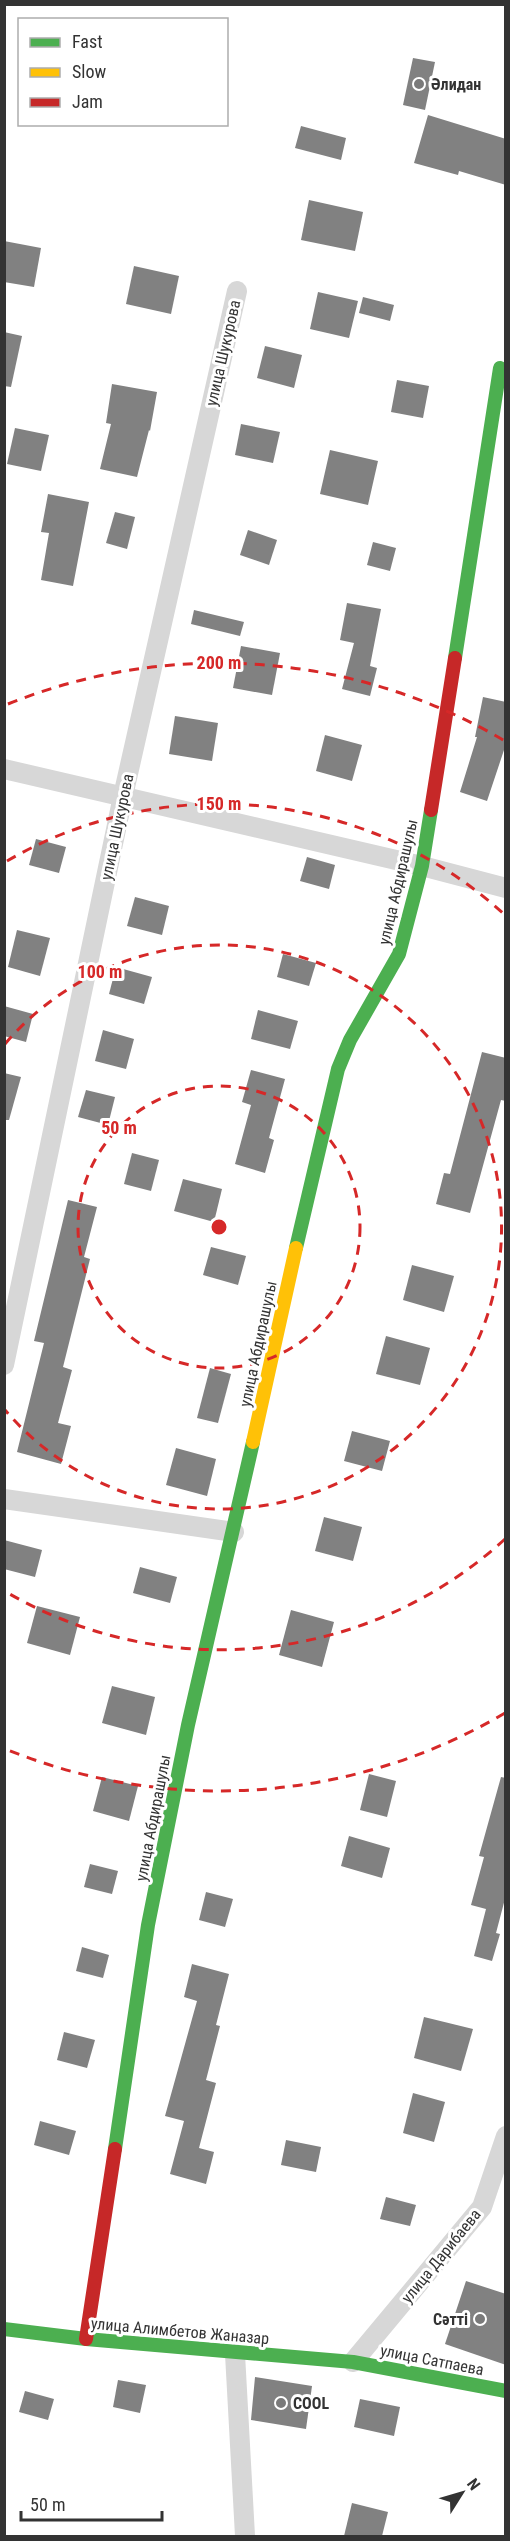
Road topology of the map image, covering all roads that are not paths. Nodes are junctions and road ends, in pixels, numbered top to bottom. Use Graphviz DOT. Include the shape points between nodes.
graph roads {
  1 [pos="237,291"];
  2 [pos="500,368"];
  3 [pos="4,769"];
  4 [pos="123,796"];
  5 [pos="422,866"];
  6 [pos="506,888"];
  7 [pos="4,1365"];
  8 [pos="4,1499"];
  9 [pos="234,1532"];
  10 [pos="506,2136"];
  11 [pos="4,2329"];
  12 [pos="86,2340"];
  13 [pos="235,2354"];
  14 [pos="353,2362"];
  15 [pos="506,2391"];
  16 [pos="245,2536"];
  1 -- 4 [label="street, улица Шукурова"];
  2 -- 5 [label="street, улица Абдирашулы"];
  3 -- 4 [label="street"];
  4 -- 5 [label="street"];
  4 -- 7 [label="street, улица Шукурова"];
  5 -- 6 [label="street"];
  5 -- 9 [label="street, улица Абдирашулы" via="399,954 338,1069"];
  8 -- 9 [label="street"];
  9 -- 12 [label="street, улица Абдирашулы" via="188,1725 148,1925"];
  10 -- 14 [label="street, улица Дарибаева" via="482,2207"];
  11 -- 12 [label="street, улица Алимбетов Жаназар"];
  12 -- 13 [label="street, улица Алимбетов Жаназар"];
  13 -- 14 [label="street, улица Алимбетов Жаназар"];
  13 -- 16 [label="street"];
  14 -- 15 [label="street, улица Сатпаева"];
}
